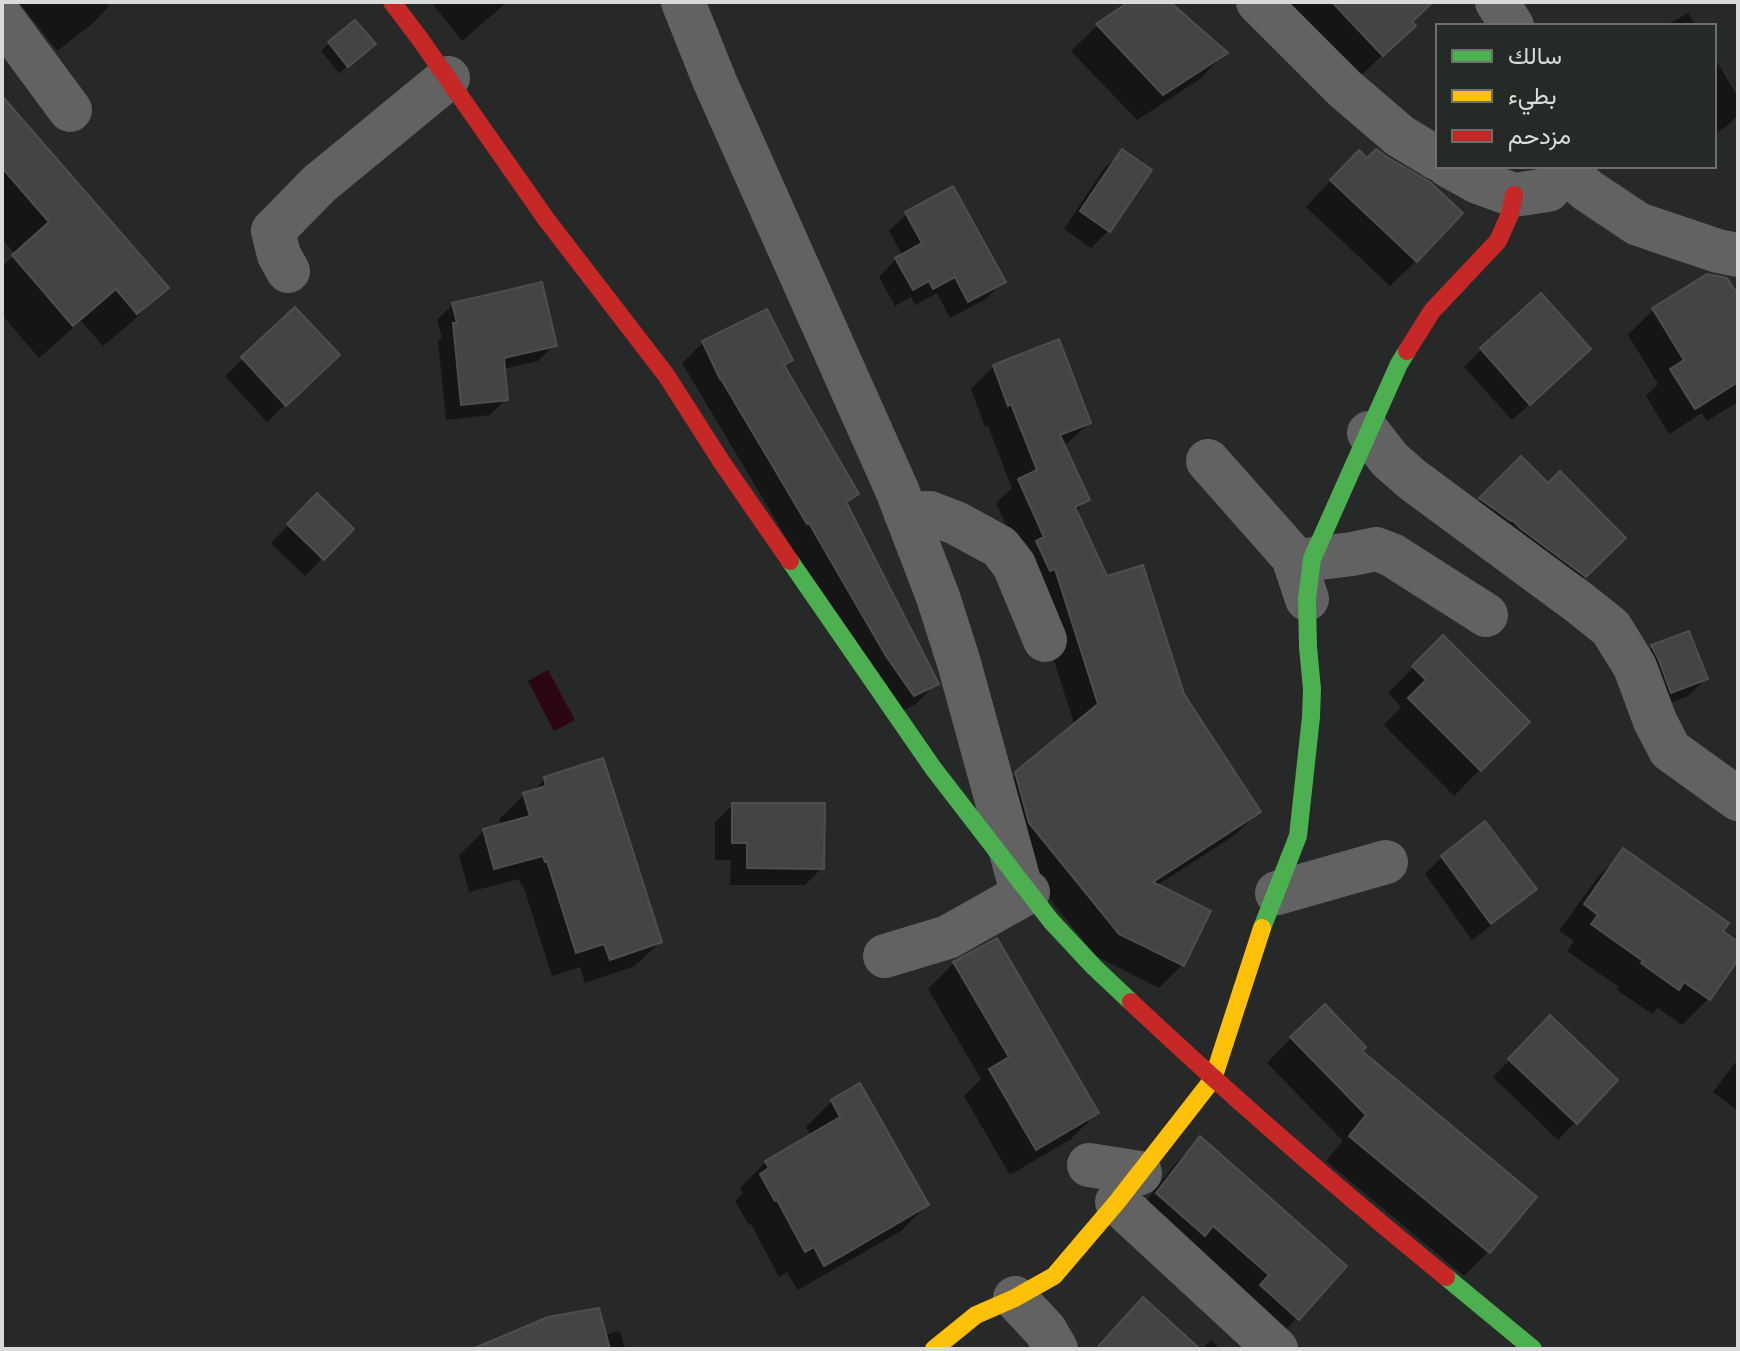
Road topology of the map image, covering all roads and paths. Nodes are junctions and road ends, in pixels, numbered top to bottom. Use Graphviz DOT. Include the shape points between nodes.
graph roads {
  1 [pos="392,2"];
  2 [pos="683,2"];
  3 [pos="1258,2"];
  4 [pos="1497,2"];
  5 [pos="2,18"];
  6 [pos="1511,24"];
  7 [pos="448,78"];
  8 [pos="70,110"];
  9 [pos="1436,158"];
  10 [pos="1453,168"];
  11 [pos="1565,168"];
  12 [pos="1514,195"];
  13 [pos="1738,255"];
  14 [pos="288,271"];
  15 [pos="1369,433"];
  16 [pos="1208,461"];
  17 [pos="906,514"];
  18 [pos="1310,579"];
  19 [pos="1486,615"];
  20 [pos="1045,640"];
  21 [pos="1738,799"];
  22 [pos="1386,862"];
  23 [pos="1023,887"];
  24 [pos="1277,893"];
  25 [pos="885,956"];
  26 [pos="1213,1079"];
  27 [pos="1089,1165"];
  28 [pos="1129,1188"];
  29 [pos="1015,1298"];
  30 [pos="934,1349"];
  31 [pos="1056,1349"];
  32 [pos="1276,1349"];
  33 [pos="1533,1349"];
  1 -- 7 [label="main road"];
  2 -- 17 [label="street"];
  3 -- 9 [label="street" via="1345,89 1400,136"];
  4 -- 6 [label="street"];
  5 -- 8 [label="street"];
  7 -- 14 [label="street" via="319,184 273,231"];
  7 -- 23 [label="main road" via="546,219 666,375 917,746"];
  10 -- 12 [label="street"];
  11 -- 12 [label="street" via="1548,190"];
  11 -- 13 [label="street" via="1587,190 1638,224"];
  12 -- 15 [label="main road" via="1498,241 1432,311 1415,337"];
  15 -- 18 [label="main road" via="1335,505"];
  15 -- 21 [label="street" via="1413,480 1611,628 1635,667 1670,750"];
  16 -- 18 [label="street"];
  17 -- 20 [label="street" via="930,513 1000,547 1014,565"];
  17 -- 23 [label="street" via="959,663"];
  18 -- 19 [label="street" via="1352,554 1376,549"];
  18 -- 24 [label="main road" via="1311,717 1298,836"];
  22 -- 24 [label="street"];
  23 -- 25 [label="street" via="948,937"];
  23 -- 26 [label="main road" via="1094,967"];
  24 -- 26 [label="main road"];
  26 -- 28 [label="main road"];
  26 -- 33 [label="main road"];
  27 -- 28 [label="street"];
  28 -- 29 [label="main road" via="1054,1276"];
  28 -- 32 [label="street"];
  29 -- 30 [label="main road" via="976,1315"];
  29 -- 31 [label="street"];
}
